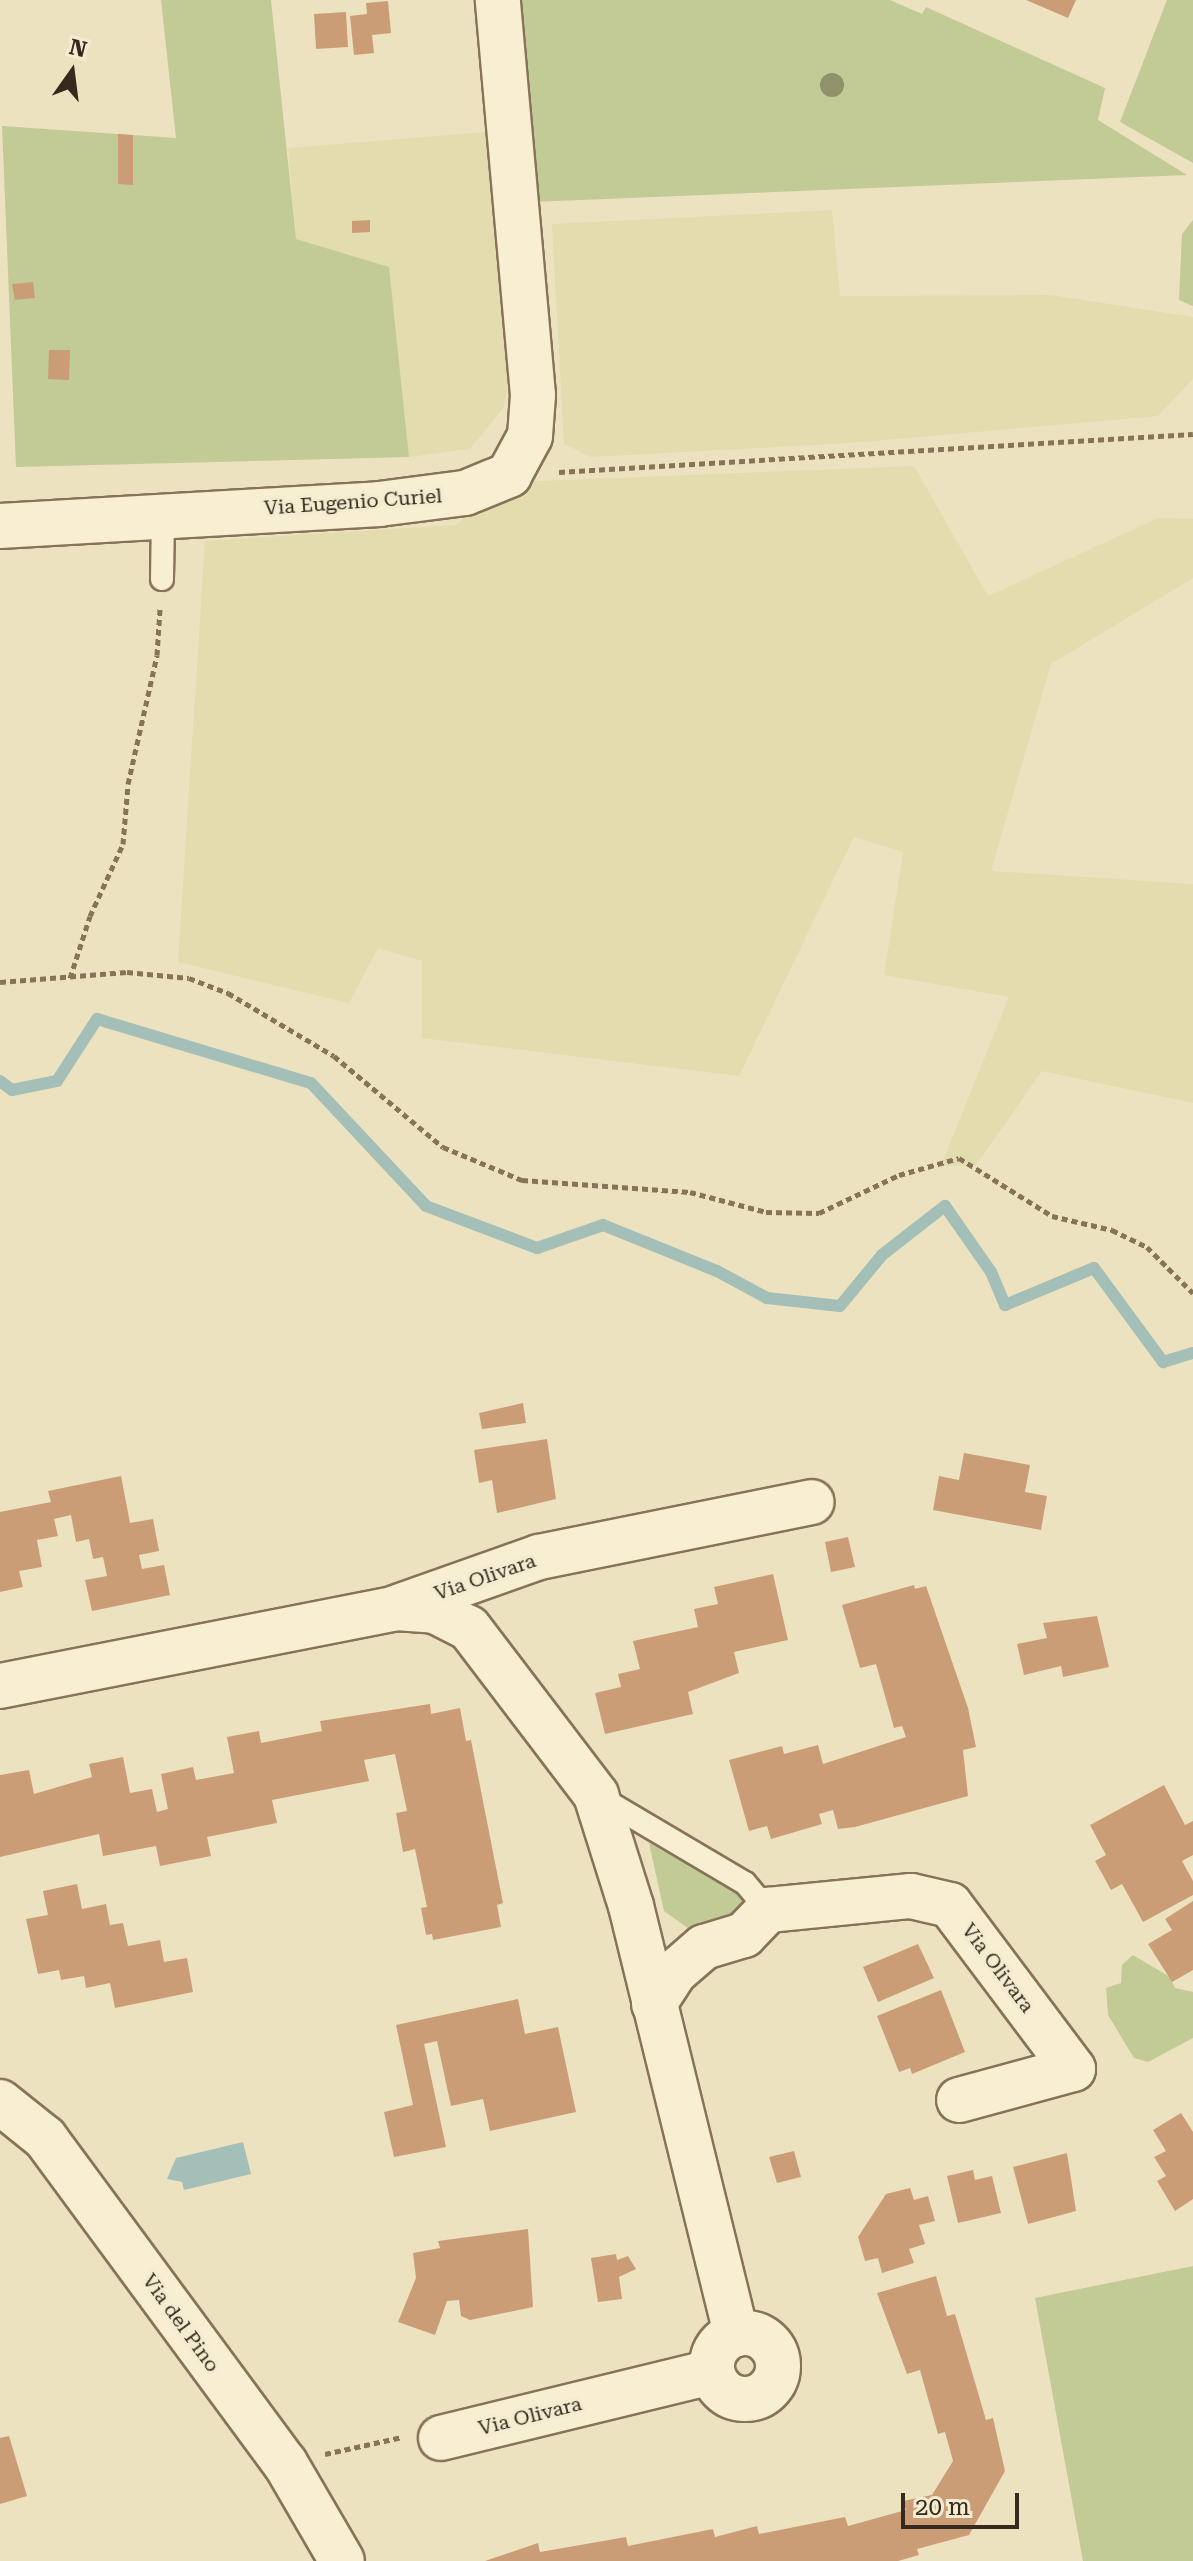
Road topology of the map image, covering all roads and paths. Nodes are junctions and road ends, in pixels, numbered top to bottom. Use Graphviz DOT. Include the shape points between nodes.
graph roads {
  1 [pos="498,0"];
  2 [pos="1193,434"];
  3 [pos="509,475"];
  4 [pos="163,514"];
  5 [pos="0,526"];
  6 [pos="162,579"];
  7 [pos="70,978"];
  8 [pos="0,982"];
  9 [pos="1193,1293"];
  10 [pos="811,1502"];
  11 [pos="396,1608"];
  12 [pos="0,1686"];
  13 [pos="596,1795"];
  14 [pos="631,1906"];
  15 [pos="768,1910"];
  16 [pos="704,1947"];
  17 [pos="654,2004"];
  18 [pos="959,2100"];
  19 [pos="0,2102"];
  20 [pos="736,2334"];
  21 [pos="712,2372"];
  22 [pos="441,2438"];
  23 [pos="285,2463"];
  24 [pos="342,2561"];
  1 -- 3 [label="street" via="533,395 530,436"];
  2 -- 3 [label="path"];
  3 -- 4 [label="street, Via Eugenio Curiel" via="465,493 379,504"];
  4 -- 5 [label="street, Via Eugenio Curiel"];
  4 -- 6 [label="lane"];
  6 -- 7 [label="path" via="157,655 128,784 123,844 90,916"];
  7 -- 8 [label="path"];
  7 -- 9 [label="path" via="127,972 189,978 228,993 334,1056 443,1147 522,1180 690,1192 766,1212 819,1213 899,1175 959,1158 1052,1216 1112,1230 1147,1247"];
  10 -- 11 [label="street, Via Olivara" via="539,1557"];
  11 -- 12 [label="street, Via Olivara"];
  11 -- 13 [label="street, Via Olivara" via="435,1611 469,1628"];
  13 -- 14 [label="street, Via Olivara"];
  13 -- 15 [label="lane" via="745,1883"];
  14 -- 16 [label="street" via="681,1941"];
  14 -- 17 [label="street, Via Olivara"];
  15 -- 16 [label="street" via="744,1935"];
  15 -- 18 [label="street, Via Olivara" via="911,1896 950,1905 1073,2069"];
  16 -- 17 [label="street" via="675,1972"];
  17 -- 20 [label="street, Via Olivara"];
  19 -- 23 [label="street, Via del Pino" via="45,2138"];
  20 -- 21 [label="street" via="713,2356"];
  20 -- 21 [label="street" via="762,2337 772,2345 779,2371 774,2384 765,2393 739,2399 717,2384"];
  21 -- 22 [label="street, Via Olivara"];
  22 -- 23 [label="path" via="406,2436"];
  23 -- 24 [label="street, Via del Pino"];
}
